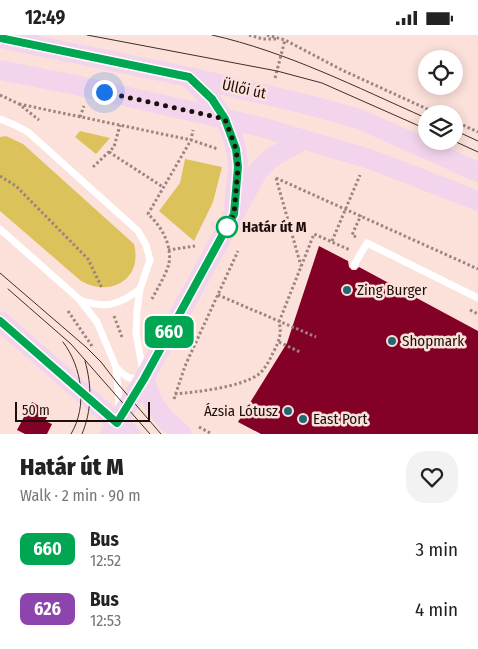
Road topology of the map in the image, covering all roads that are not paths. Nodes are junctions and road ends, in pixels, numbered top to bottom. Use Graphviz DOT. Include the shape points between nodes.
graph roads {
  1 [pos="0,38"];
  2 [pos="0,70"];
  3 [pos="189,77"];
  4 [pos="0,119"];
  5 [pos="225,119"];
  6 [pos="303,139"];
  7 [pos="478,172"];
  8 [pos="478,201"];
  9 [pos="234,214"];
  10 [pos="0,229"];
  11 [pos="354,265"];
  12 [pos="140,289"];
  13 [pos="79,299"];
  14 [pos="478,299"];
  15 [pos="1,324"];
  16 [pos="116,367"];
  17 [pos="144,379"];
  18 [pos="119,430"];
  19 [pos="182,434"];
  1 -- 3 [label="main road, Üllői út"];
  2 -- 5 [label="main road"];
  3 -- 5 [label="main road" via="212,99"];
  3 -- 7 [label="main road, Üllői út" via="357,119"];
  4 -- 12 [label="lane" via="28,132 138,231 150,260"];
  5 -- 6 [label="main road"];
  5 -- 9 [label="main road" via="236,149 238,167"];
  6 -- 8 [label="main road" via="370,159"];
  6 -- 9 [label="main road" via="271,158 258,171"];
  9 -- 17 [label="main road"];
  10 -- 13 [label="lane"];
  11 -- 14 [label="lane" via="367,243"];
  12 -- 13 [label="lane" via="110,305 95,305"];
  12 -- 17 [label="lane" via="136,333"];
  13 -- 16 [label="lane" via="97,322"];
  15 -- 18 [label="main road"];
  16 -- 17 [label="lane" via="123,375"];
  16 -- 18 [label="lane"];
  17 -- 18 [label="main road"];
  17 -- 19 [label="main road" via="153,403"];
}
